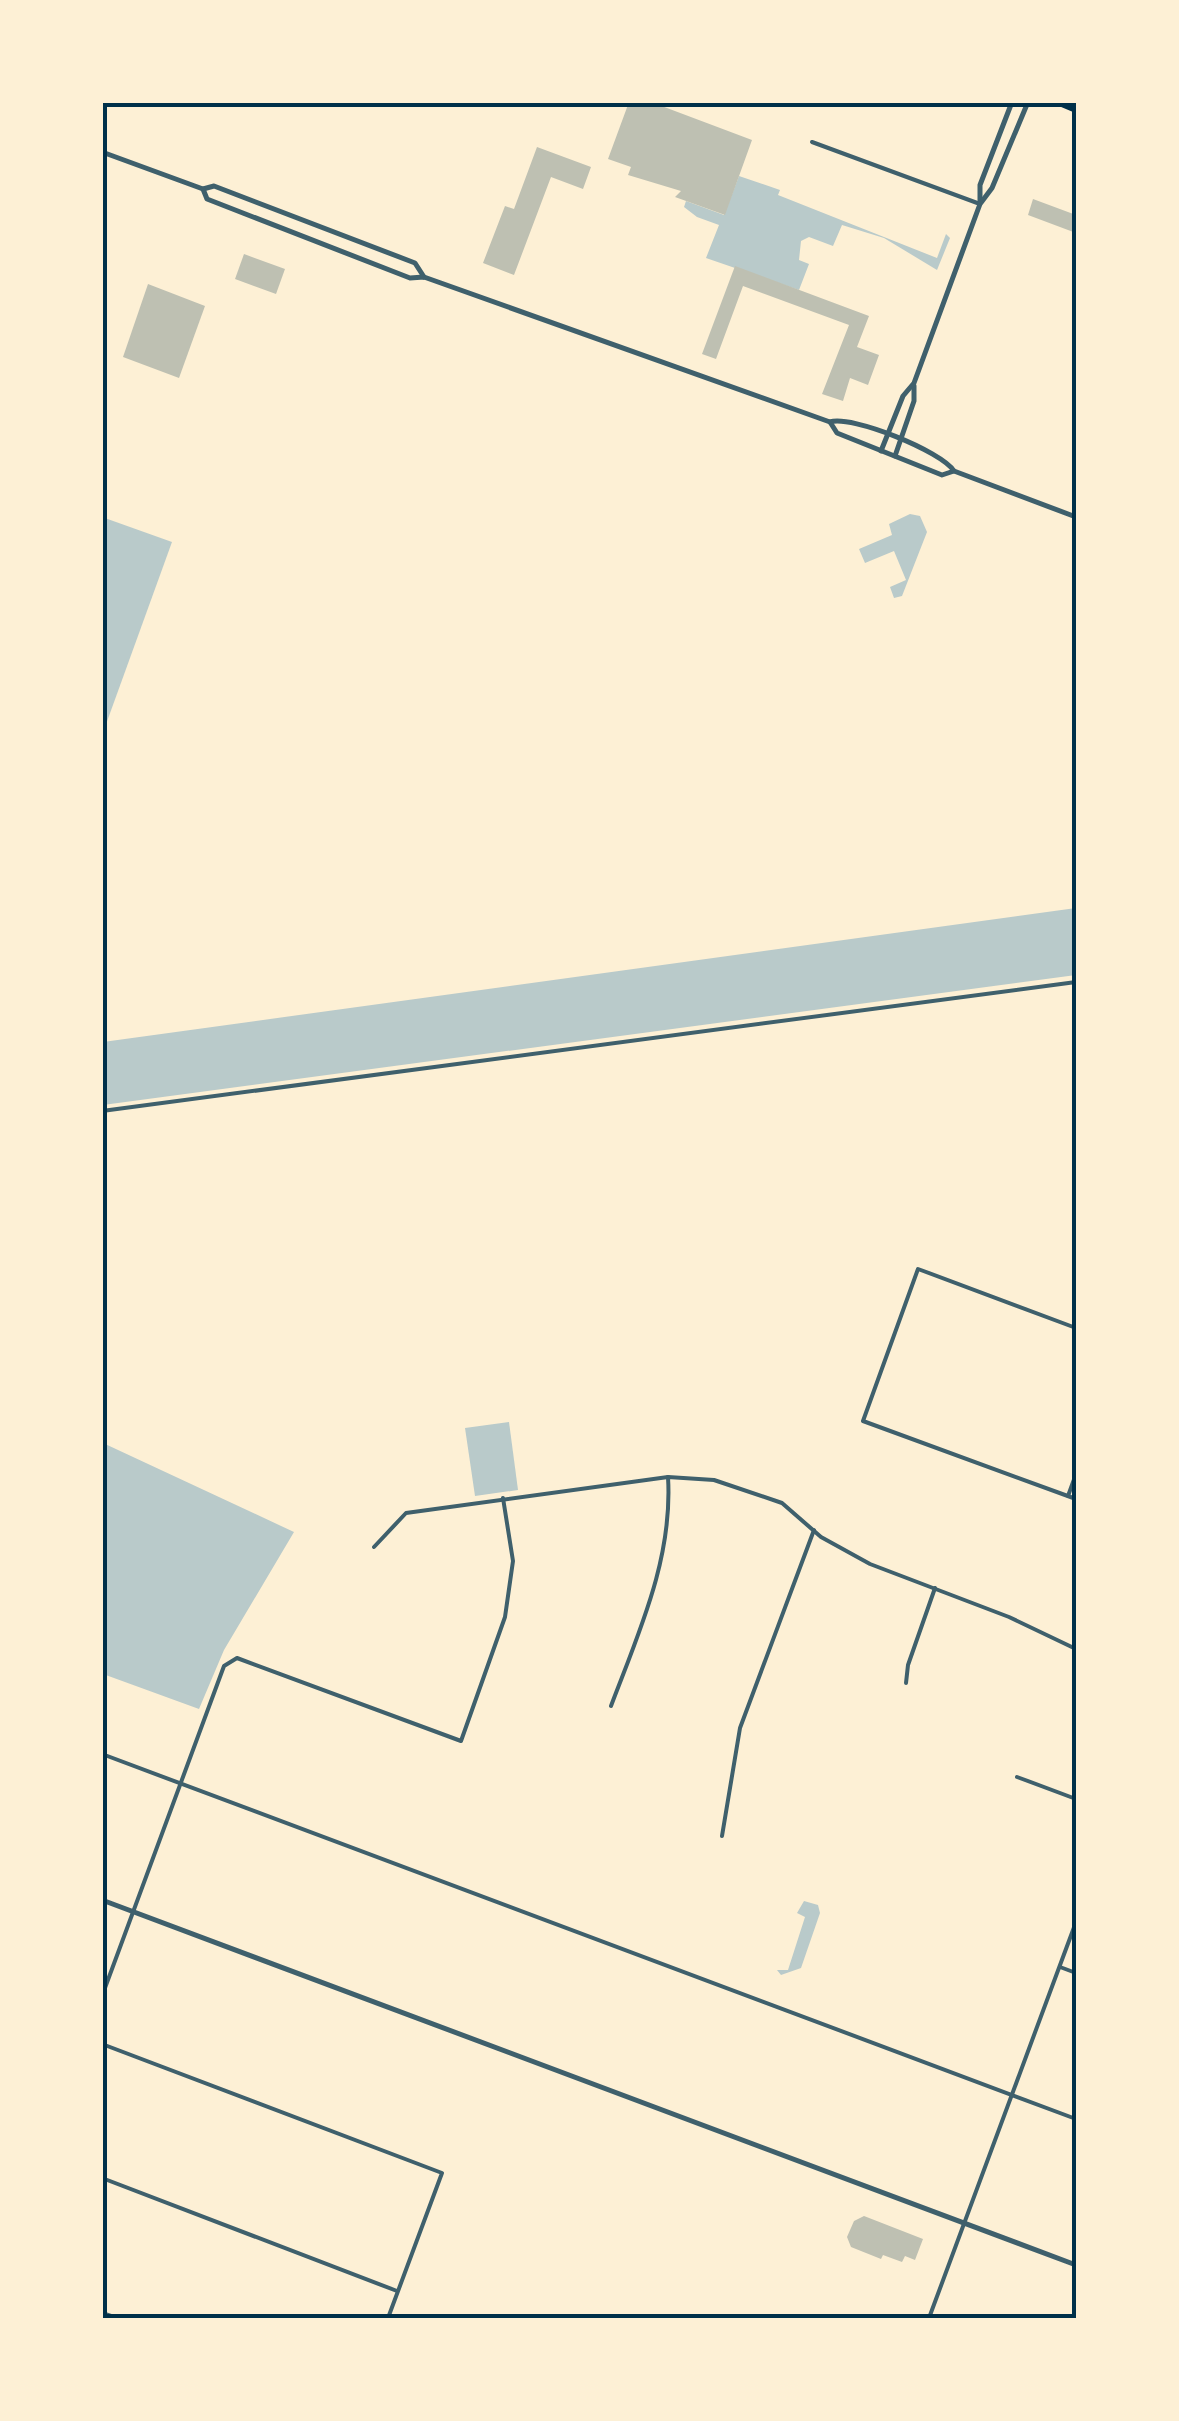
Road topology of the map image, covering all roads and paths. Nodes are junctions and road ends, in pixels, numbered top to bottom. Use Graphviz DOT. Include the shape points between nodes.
graph roads {
  1 [pos="1012,102"];
  2 [pos="1028,102"];
  3 [pos="1056,102"];
  4 [pos="1076,110"];
  5 [pos="812,142"];
  6 [pos="102,152"];
  7 [pos="203,189"];
  8 [pos="980,204"];
  9 [pos="424,277"];
  10 [pos="914,383"];
  11 [pos="830,422"];
  12 [pos="887,435"];
  13 [pos="900,440"];
  14 [pos="880,451"];
  15 [pos="895,456"];
  16 [pos="954,471"];
  17 [pos="1076,517"];
  18 [pos="1076,982"];
  19 [pos="102,1112"];
  20 [pos="1076,1328"];
  21 [pos="1076,1474"];
  22 [pos="668,1477"];
  23 [pos="1068,1496"];
  24 [pos="503,1498"];
  25 [pos="1076,1500"];
  26 [pos="814,1530"];
  27 [pos="374,1547"];
  28 [pos="935,1588"];
  29 [pos="1076,1650"];
  30 [pos="906,1684"];
  31 [pos="610,1706"];
  32 [pos="102,1754"];
  33 [pos="1017,1777"];
  34 [pos="182,1783"];
  35 [pos="1076,1799"];
  36 [pos="722,1836"];
  37 [pos="102,1900"];
  38 [pos="135,1912"];
  39 [pos="1076,1922"];
  40 [pos="1060,1967"];
  41 [pos="1076,1973"];
  42 [pos="102,1996"];
  43 [pos="102,2044"];
  44 [pos="1012,2095"];
  45 [pos="1076,2119"];
  46 [pos="102,2178"];
  47 [pos="965,2223"];
  48 [pos="1076,2265"];
  49 [pos="398,2291"];
  50 [pos="102,2313"];
  51 [pos="117,2318"];
  52 [pos="388,2318"];
  53 [pos="929,2318"];
  1 -- 8 [label="street" via="980,185"];
  2 -- 8 [label="street"];
  3 -- 4 [label="main road"];
  5 -- 8 [label="street"];
  6 -- 7 [label="street"];
  7 -- 9 [label="street" via="207,200 410,278"];
  7 -- 9 [label="street" via="214,186 415,263"];
  8 -- 10 [label="street"];
  9 -- 11 [label="street"];
  10 -- 12 [label="street"];
  10 -- 13 [label="street"];
  11 -- 12 [label="street" via="842,418"];
  11 -- 14 [label="street" via="837,433"];
  12 -- 13 [label="street"];
  12 -- 14 [label="street"];
  13 -- 15 [label="street"];
  13 -- 16 [label="street" via="946,459"];
  14 -- 15 [label="street"];
  15 -- 16 [label="street" via="942,475"];
  16 -- 17 [label="street"];
  18 -- 19 [label="street"];
  20 -- 23 [label="street" via="918,1269 863,1421"];
  21 -- 23 [label="street"];
  22 -- 24 [label="street"];
  22 -- 26 [label="street" via="752,1491 782,1503"];
  22 -- 31 [label="street" via="651,1602"];
  23 -- 25 [label="street"];
  24 -- 27 [label="street" via="406,1513"];
  24 -- 34 [label="street" via="513,1561 505,1617 461,1740 237,1658 224,1666"];
  26 -- 28 [label="street" via="870,1564"];
  26 -- 36 [label="street" via="740,1728"];
  28 -- 29 [label="street"];
  28 -- 30 [label="street"];
  32 -- 34 [label="street"];
  33 -- 35 [label="street"];
  34 -- 38 [label="street"];
  34 -- 44 [label="street"];
  37 -- 38 [label="street"];
  38 -- 42 [label="street"];
  38 -- 47 [label="street"];
  39 -- 40 [label="street"];
  40 -- 41 [label="street"];
  40 -- 44 [label="street"];
  43 -- 49 [label="street" via="442,2173"];
  44 -- 45 [label="street"];
  44 -- 47 [label="street"];
  46 -- 49 [label="street"];
  47 -- 48 [label="street"];
  47 -- 53 [label="street"];
  49 -- 52 [label="street"];
  50 -- 51 [label="street"];
}
